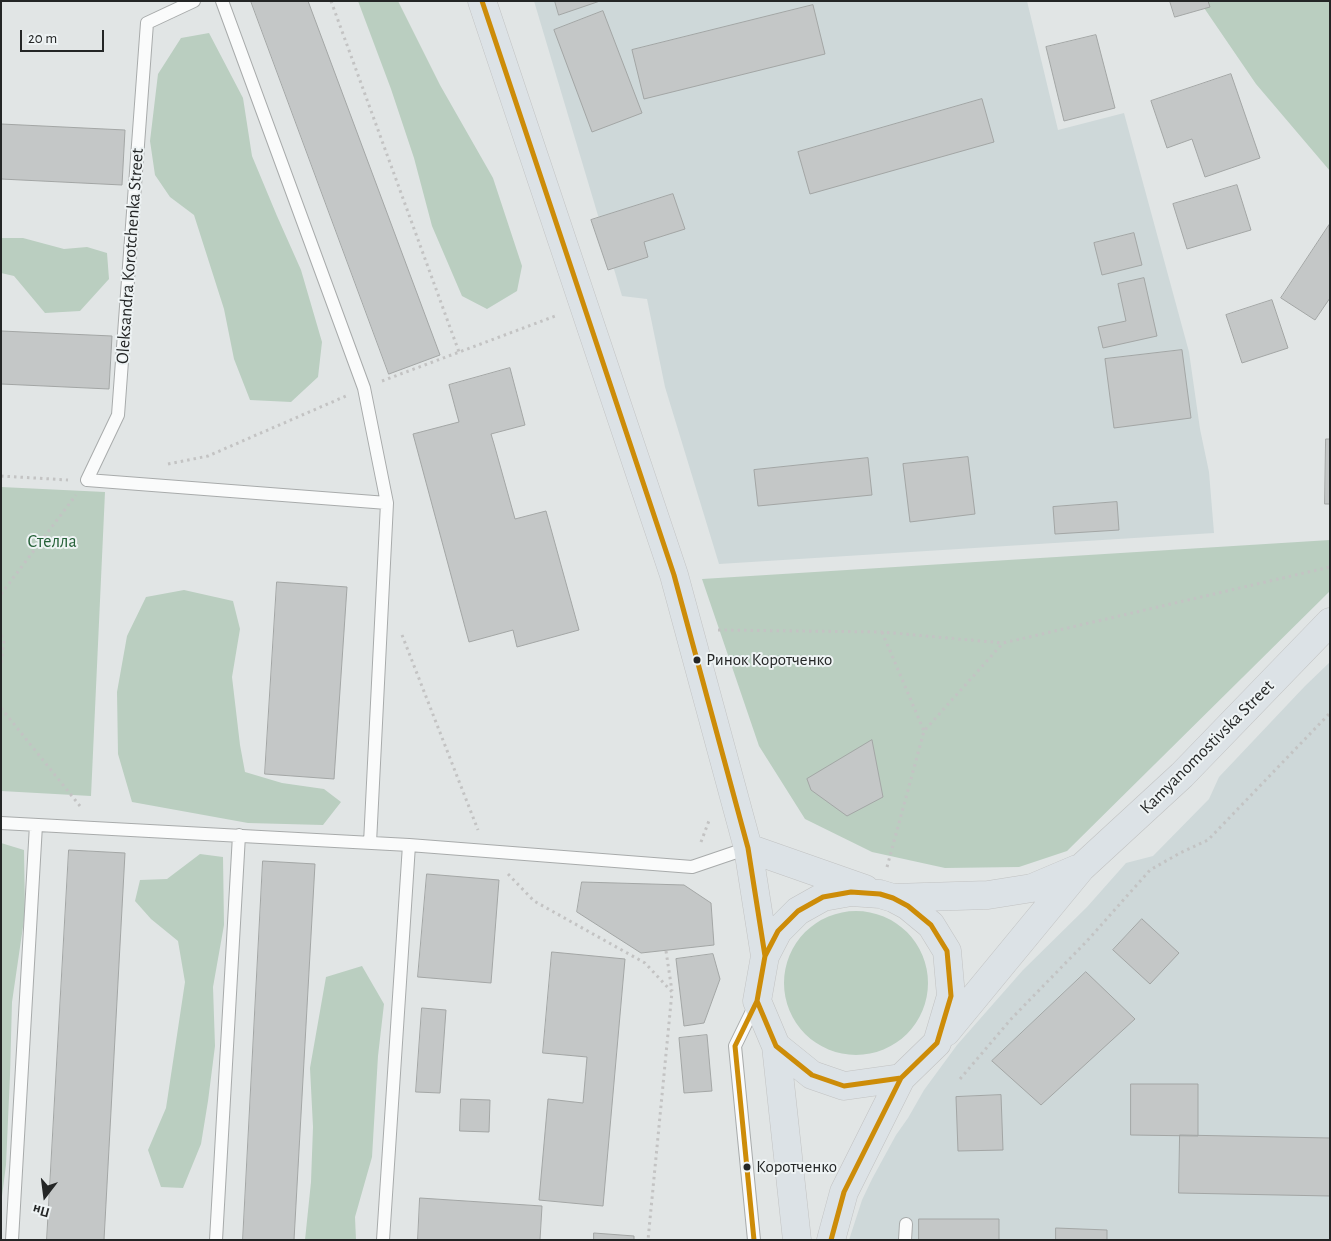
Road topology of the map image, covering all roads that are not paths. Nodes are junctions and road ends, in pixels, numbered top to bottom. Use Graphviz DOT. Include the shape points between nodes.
graph roads {
  1 [pos="194,1"];
  2 [pos="222,1"];
  3 [pos="482,1"];
  4 [pos="387,503"];
  5 [pos="1330,622"];
  6 [pos="1,823"];
  7 [pos="36,825"];
  8 [pos="239,835"];
  9 [pos="370,842"];
  10 [pos="409,845"];
  11 [pos="748,848"];
  12 [pos="1081,868"];
  13 [pos="886,896"];
  14 [pos="765,956"];
  15 [pos="757,1001"];
  16 [pos="937,1043"];
  17 [pos="776,1046"];
  18 [pos="901,1078"];
  19 [pos="906,1224"];
  20 [pos="12,1240"];
  21 [pos="216,1240"];
  22 [pos="383,1240"];
  23 [pos="754,1240"];
  24 [pos="798,1240"];
  25 [pos="830,1240"];
  26 [pos="905,1240"];
  1 -- 4 [label="lane, Oleksandra Korotchenka Street" via="147,23 118,415 87,480"];
  2 -- 4 [label="lane" via="364,388"];
  3 -- 11 [label="main road" via="674,575"];
  4 -- 9 [label="lane"];
  5 -- 12 [label="main road, Kamyanomostivska Street" via="1182,774"];
  6 -- 7 [label="lane"];
  7 -- 8 [label="lane"];
  7 -- 20 [label="lane"];
  8 -- 9 [label="lane"];
  8 -- 21 [label="lane"];
  9 -- 10 [label="lane"];
  10 -- 11 [label="lane" via="692,867"];
  10 -- 22 [label="lane"];
  11 -- 13 [label="main road"];
  11 -- 14 [label="main road"];
  12 -- 13 [label="main road, Kamyanomostivska Street" via="1032,888 988,895"];
  12 -- 16 [label="main road, Kamyanomostivska Street"];
  13 -- 14 [label="main road, Kamyanomostivska Street" via="851,892 823,897 798,911 778,931"];
  13 -- 16 [label="main road" via="908,906 931,925 947,951 951,996"];
  14 -- 15 [label="main road"];
  15 -- 17 [label="main road"];
  15 -- 23 [label="lane" via="735,1046"];
  16 -- 18 [label="main road, Kamyanomostivska Street"];
  17 -- 18 [label="main road" via="812,1075 844,1086"];
  17 -- 24 [label="main road"];
  18 -- 25 [label="main road, Kamyanomostivska Street" via="844,1192"];
  19 -- 26 [label="lane"];
}
